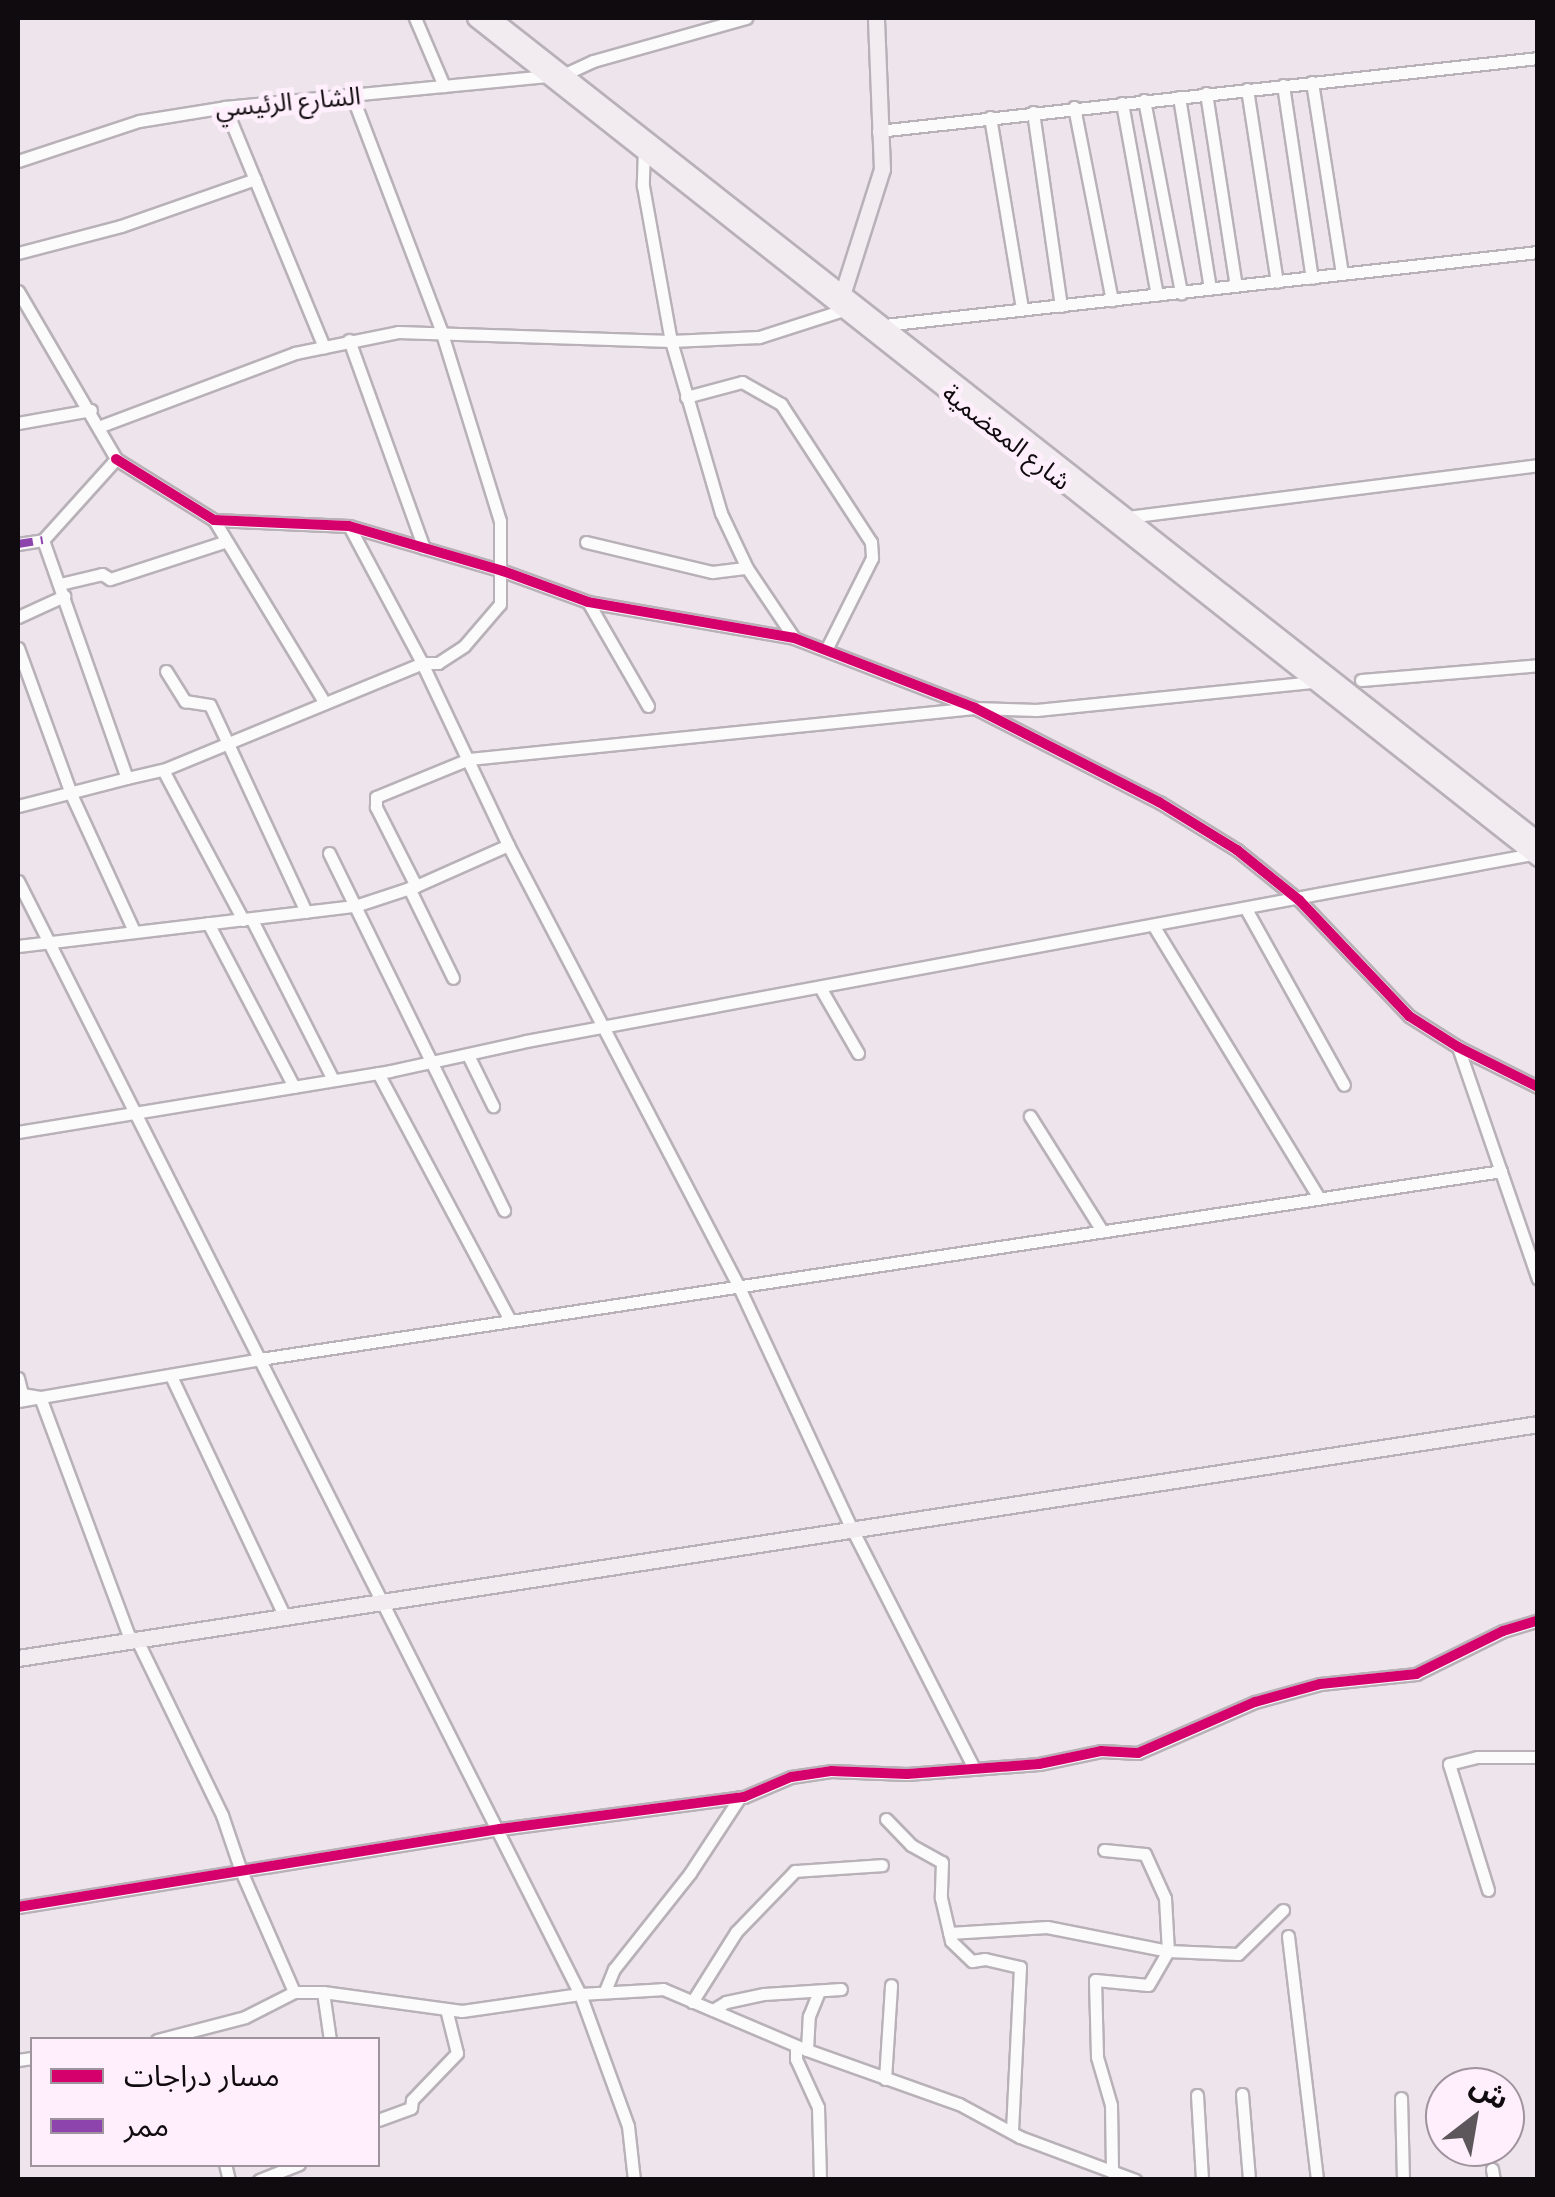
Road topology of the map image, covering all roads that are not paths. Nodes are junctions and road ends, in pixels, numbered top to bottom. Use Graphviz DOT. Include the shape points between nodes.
graph roads {
  1 [pos="415,18"];
  2 [pos="475,18"];
  3 [pos="492,18"];
  4 [pos="746,18"];
  5 [pos="876,18"];
  6 [pos="698,23"];
  7 [pos="1538,58"];
  8 [pos="564,74"];
  9 [pos="546,75"];
  10 [pos="1312,82"];
  11 [pos="1282,84"];
  12 [pos="444,86"];
  13 [pos="1247,88"];
  14 [pos="1206,93"];
  15 [pos="1178,97"];
  16 [pos="353,98"];
  17 [pos="1144,100"];
  18 [pos="1122,103"];
  19 [pos="225,107"];
  20 [pos="1074,107"];
  21 [pos="1033,112"];
  22 [pos="990,117"];
  23 [pos="630,131"];
  24 [pos="878,131"];
  25 [pos="644,149"];
  26 [pos="18,161"];
  27 [pos="254,179"];
  28 [pos="1538,252"];
  29 [pos="18,253"];
  30 [pos="1342,274"];
  31 [pos="1312,278"];
  32 [pos="1277,282"];
  33 [pos="1236,286"];
  34 [pos="1210,289"];
  35 [pos="18,291"];
  36 [pos="843,292"];
  37 [pos="1181,292"];
  38 [pos="1157,295"];
  39 [pos="1112,300"];
  40 [pos="1061,306"];
  41 [pos="843,310"];
  42 [pos="1022,310"];
  43 [pos="884,325"];
  44 [pos="441,330"];
  45 [pos="349,340"];
  46 [pos="671,340"];
  47 [pos="324,347"];
  48 [pos="686,398"];
  49 [pos="91,410"];
  50 [pos="18,423"];
  51 [pos="101,426"];
  52 [pos="116,459"];
  53 [pos="1538,464"];
  54 [pos="1127,517"];
  55 [pos="214,520"];
  56 [pos="349,526"];
  57 [pos="43,540"];
  58 [pos="224,542"];
  59 [pos="586,542"];
  60 [pos="18,544"];
  61 [pos="424,548"];
  62 [pos="747,568"];
  63 [pos="503,571"];
  64 [pos="62,590"];
  65 [pos="588,602"];
  66 [pos="18,616"];
  67 [pos="794,638"];
  68 [pos="18,648"];
  69 [pos="826,650"];
  70 [pos="422,663"];
  71 [pos="1538,665"];
  72 [pos="166,670"];
  73 [pos="1361,680"];
  74 [pos="1314,682"];
  75 [pos="325,704"];
  76 [pos="648,706"];
  77 [pos="975,708"];
  78 [pos="226,741"];
  79 [pos="469,759"];
  80 [pos="163,770"];
  81 [pos="127,778"];
  82 [pos="72,794"];
  83 [pos="18,806"];
  84 [pos="508,845"];
  85 [pos="1536,851"];
  86 [pos="329,854"];
  87 [pos="18,881"];
  88 [pos="412,887"];
  89 [pos="1299,900"];
  90 [pos="355,906"];
  91 [pos="1246,909"];
  92 [pos="306,912"];
  93 [pos="247,920"];
  94 [pos="208,923"];
  95 [pos="1153,925"];
  96 [pos="134,932"];
  97 [pos="50,942"];
  98 [pos="18,946"];
  99 [pos="453,978"];
  100 [pos="820,989"];
  101 [pos="604,1028"];
  102 [pos="1458,1047"];
  103 [pos="858,1053"];
  104 [pos="468,1055"];
  105 [pos="428,1062"];
  106 [pos="378,1073"];
  107 [pos="332,1080"];
  108 [pos="1344,1084"];
  109 [pos="294,1086"];
  110 [pos="1538,1086"];
  111 [pos="493,1106"];
  112 [pos="137,1114"];
  113 [pos="1030,1116"];
  114 [pos="18,1132"];
  115 [pos="1501,1171"];
  116 [pos="1319,1198"];
  117 [pos="504,1211"];
  118 [pos="1102,1230"];
  119 [pos="1538,1280"];
  120 [pos="738,1285"];
  121 [pos="510,1320"];
  122 [pos="260,1359"];
  123 [pos="172,1376"];
  124 [pos="18,1378"];
  125 [pos="40,1397"];
  126 [pos="18,1400"];
  127 [pos="1538,1424"];
  128 [pos="852,1529"];
  129 [pos="384,1602"];
  130 [pos="284,1617"];
  131 [pos="1538,1620"];
  132 [pos="136,1640"];
  133 [pos="18,1658"];
  134 [pos="1538,1757"];
  135 [pos="972,1766"];
  136 [pos="740,1797"];
  137 [pos="886,1819"];
  138 [pos="500,1829"];
  139 [pos="1104,1850"];
  140 [pos="882,1865"];
  141 [pos="241,1871"];
  142 [pos="1488,1890"];
  143 [pos="18,1907"];
  144 [pos="1282,1910"];
  145 [pos="949,1933"];
  146 [pos="1288,1936"];
  147 [pos="1168,1951"];
  148 [pos="891,1985"];
  149 [pos="841,1989"];
  150 [pos="604,1991"];
  151 [pos="819,1991"];
  152 [pos="294,1992"];
  153 [pos="323,1992"];
  154 [pos="580,1994"];
  155 [pos="692,2002"];
  156 [pos="446,2009"];
  157 [pos="712,2010"];
  158 [pos="187,2036"];
  159 [pos="330,2037"];
  160 [pos="801,2048"];
  161 [pos="885,2080"];
  162 [pos="1242,2094"];
  163 [pos="1197,2095"];
  164 [pos="1402,2098"];
  165 [pos="380,2119"];
  166 [pos="1012,2132"];
  167 [pos="292,2167"];
  168 [pos="1117,2176"];
  169 [pos="259,2180"];
  170 [pos="634,2180"];
  171 [pos="820,2180"];
  172 [pos="1135,2180"];
  173 [pos="1202,2180"];
  174 [pos="1249,2180"];
  175 [pos="1317,2180"];
  176 [pos="1403,2180"];
  1 -- 12 [label="street"];
  2 -- 9 [label="main road, شارع المعضمية"];
  3 -- 8 [label="main road, شارع المعضمية"];
  4 -- 6 [label="street, الشارع الرئيسي"];
  5 -- 24 [label="main road"];
  6 -- 8 [label="street, الشارع الرئيسي"];
  7 -- 10 [label="street"];
  8 -- 9 [label="street, الشارع الرئيسي"];
  8 -- 23 [label="main road, شارع المعضمية"];
  9 -- 12 [label="street, الشارع الرئيسي"];
  9 -- 23 [label="main road, شارع المعضمية"];
  10 -- 11 [label="street"];
  10 -- 30 [label="street"];
  11 -- 13 [label="street"];
  11 -- 31 [label="street"];
  12 -- 16 [label="street, الشارع الرئيسي"];
  13 -- 14 [label="street"];
  13 -- 32 [label="street"];
  14 -- 15 [label="street"];
  14 -- 33 [label="street"];
  15 -- 17 [label="street"];
  15 -- 34 [label="street"];
  16 -- 19 [label="street, الشارع الرئيسي"];
  16 -- 44 [label="street"];
  17 -- 18 [label="street"];
  17 -- 37 [label="street"];
  18 -- 20 [label="street"];
  18 -- 38 [label="street"];
  19 -- 26 [label="street, الشارع الرئيسي" via="139,121"];
  19 -- 27 [label="street"];
  20 -- 21 [label="street"];
  20 -- 39 [label="street"];
  21 -- 22 [label="street"];
  21 -- 40 [label="street"];
  22 -- 24 [label="street"];
  22 -- 42 [label="street"];
  23 -- 25 [label="main road, شارع المعضمية"];
  23 -- 36 [label="main road, شارع المعضمية"];
  24 -- 36 [label="main road" via="882,168"];
  25 -- 41 [label="main road, شارع المعضمية"];
  25 -- 46 [label="street" via="643,186"];
  27 -- 29 [label="street" via="121,226"];
  27 -- 47 [label="street"];
  28 -- 30 [label="street"];
  30 -- 31 [label="street"];
  31 -- 32 [label="street"];
  32 -- 33 [label="street"];
  33 -- 34 [label="street"];
  34 -- 37 [label="street"];
  35 -- 49 [label="street"];
  36 -- 43 [label="main road, شارع المعضمية"];
  37 -- 38 [label="street"];
  38 -- 39 [label="street"];
  39 -- 40 [label="street"];
  40 -- 42 [label="street"];
  41 -- 46 [label="street" via="759,337"];
  41 -- 74 [label="main road, شارع المعضمية"];
  42 -- 43 [label="street"];
  43 -- 54 [label="main road, شارع المعضمية"];
  44 -- 45 [label="street"];
  44 -- 46 [label="street"];
  44 -- 63 [label="street" via="500,520"];
  45 -- 47 [label="street"];
  45 -- 61 [label="street"];
  46 -- 48 [label="street"];
  47 -- 51 [label="street"];
  48 -- 62 [label="street" via="721,512"];
  48 -- 69 [label="street" via="742,382 782,404 871,542 872,558"];
  49 -- 50 [label="street"];
  49 -- 51 [label="street"];
  51 -- 52 [label="street"];
  52 -- 55 [label="street"];
  52 -- 57 [label="street"];
  53 -- 54 [label="street"];
  54 -- 85 [label="main road, شارع المعضمية"];
  55 -- 56 [label="street"];
  55 -- 58 [label="street"];
  56 -- 61 [label="street"];
  56 -- 70 [label="street"];
  57 -- 60 [label="street"];
  57 -- 64 [label="street"];
  58 -- 64 [label="street"];
  58 -- 75 [label="street"];
  59 -- 62 [label="street" via="712,572"];
  61 -- 63 [label="street"];
  62 -- 67 [label="street"];
  63 -- 65 [label="street"];
  63 -- 70 [label="street" via="500,604 464,646 438,663"];
  64 -- 66 [label="street"];
  64 -- 81 [label="street"];
  65 -- 67 [label="street"];
  65 -- 76 [label="street"];
  67 -- 69 [label="street"];
  68 -- 82 [label="street"];
  69 -- 77 [label="street"];
  70 -- 75 [label="street"];
  70 -- 79 [label="street"];
  71 -- 73 [label="street"];
  72 -- 78 [label="street" via="184,701 210,705"];
  74 -- 77 [label="street" via="1037,710"];
  74 -- 85 [label="main road, شارع المعضمية"];
  75 -- 78 [label="street"];
  77 -- 79 [label="street"];
  77 -- 89 [label="street" via="1160,802"];
  78 -- 80 [label="street"];
  78 -- 92 [label="street"];
  79 -- 84 [label="street"];
  79 -- 88 [label="street" via="376,798"];
  80 -- 81 [label="street"];
  80 -- 93 [label="street"];
  81 -- 82 [label="street"];
  82 -- 83 [label="street"];
  82 -- 96 [label="street"];
  84 -- 88 [label="street"];
  84 -- 101 [label="street"];
  85 -- 89 [label="street"];
  86 -- 90 [label="street"];
  87 -- 97 [label="street"];
  88 -- 90 [label="street"];
  88 -- 99 [label="street"];
  89 -- 91 [label="street"];
  89 -- 102 [label="street" via="1408,1016"];
  90 -- 92 [label="street"];
  90 -- 105 [label="street"];
  91 -- 95 [label="street"];
  91 -- 108 [label="street"];
  92 -- 93 [label="street"];
  93 -- 94 [label="street"];
  93 -- 107 [label="street"];
  94 -- 96 [label="street"];
  94 -- 109 [label="street"];
  95 -- 100 [label="street"];
  95 -- 116 [label="street"];
  96 -- 97 [label="street"];
  97 -- 98 [label="street"];
  97 -- 112 [label="street"];
  100 -- 101 [label="street"];
  100 -- 103 [label="street"];
  101 -- 104 [label="street"];
  101 -- 120 [label="street"];
  102 -- 110 [label="street"];
  102 -- 115 [label="street"];
  104 -- 105 [label="street"];
  104 -- 111 [label="street"];
  105 -- 106 [label="street"];
  105 -- 117 [label="street"];
  106 -- 107 [label="street"];
  106 -- 121 [label="street"];
  107 -- 109 [label="street"];
  109 -- 112 [label="street"];
  112 -- 114 [label="street"];
  112 -- 122 [label="street"];
  113 -- 118 [label="street"];
  115 -- 116 [label="street"];
  115 -- 119 [label="street"];
  116 -- 118 [label="street"];
  118 -- 120 [label="street"];
  120 -- 121 [label="street"];
  120 -- 128 [label="street"];
  121 -- 122 [label="street"];
  122 -- 123 [label="street"];
  122 -- 129 [label="street"];
  123 -- 125 [label="street"];
  123 -- 130 [label="street"];
  124 -- 125 [label="street" via="22,1394"];
  125 -- 126 [label="street"];
  125 -- 132 [label="street" via="129,1636"];
  127 -- 128 [label="main road"];
  128 -- 129 [label="main road"];
  128 -- 135 [label="street"];
  129 -- 130 [label="main road"];
  129 -- 138 [label="street"];
  130 -- 132 [label="main road"];
  131 -- 135 [label="street" via="1416,1674 1320,1684 1255,1702 1138,1753"];
  132 -- 133 [label="main road"];
  132 -- 141 [label="street" via="222,1815"];
  134 -- 142 [label="street" via="1449,1764"];
  135 -- 136 [label="street" via="908,1774 832,1771 791,1777"];
  136 -- 138 [label="street"];
  136 -- 150 [label="street"];
  137 -- 145 [label="street" via="911,1845 942,1862"];
  138 -- 141 [label="street"];
  138 -- 154 [label="street"];
  139 -- 147 [label="street" via="1145,1854 1166,1898"];
  140 -- 155 [label="street" via="796,1872 736,1932"];
  141 -- 143 [label="street"];
  141 -- 152 [label="street"];
  144 -- 147 [label="street" via="1238,1954"];
  145 -- 147 [label="street" via="1047,1927"];
  145 -- 166 [label="street" via="972,1961 1020,1967"];
  146 -- 175 [label="street"];
  147 -- 168 [label="street" via="1148,1986 1096,1980 1097,2057 1111,2105"];
  148 -- 161 [label="street"];
  149 -- 151 [label="street"];
  150 -- 154 [label="street"];
  150 -- 155 [label="street" via="662,1990"];
  151 -- 157 [label="street" via="764,1994"];
  151 -- 160 [label="street"];
  152 -- 153 [label="street"];
  152 -- 158 [label="street"];
  153 -- 156 [label="street"];
  153 -- 159 [label="street"];
  154 -- 156 [label="street"];
  154 -- 170 [label="street" via="628,2126"];
  155 -- 157 [label="street"];
  156 -- 165 [label="street" via="457,2053 411,2108"];
  157 -- 160 [label="street"];
  160 -- 161 [label="street"];
  160 -- 171 [label="street" via="796,2059 820,2115"];
  161 -- 166 [label="street" via="960,2104"];
  162 -- 174 [label="street"];
  163 -- 173 [label="street"];
  164 -- 176 [label="street"];
  166 -- 168 [label="street"];
  167 -- 169 [label="street"];
  168 -- 172 [label="street"];
}
